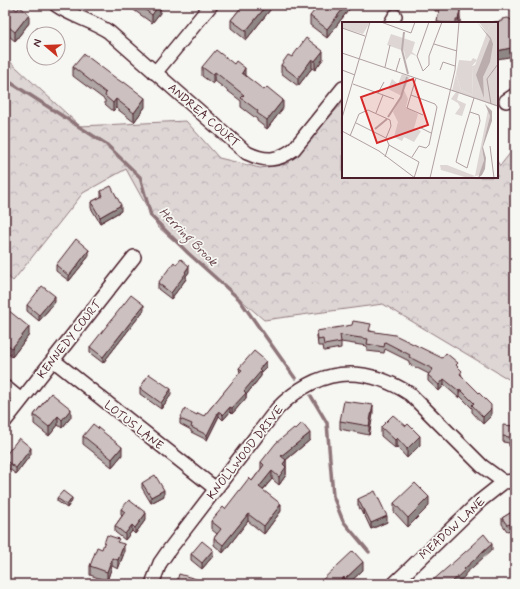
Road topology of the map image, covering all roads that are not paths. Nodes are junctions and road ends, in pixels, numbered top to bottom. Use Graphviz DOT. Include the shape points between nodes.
graph roads {
  1 [pos="56,5"];
  2 [pos="211,5"];
  3 [pos="155,73"];
  4 [pos="342,89"];
  5 [pos="134,257"];
  6 [pos="53,360"];
  7 [pos="5,387"];
  8 [pos="22,400"];
  9 [pos="5,421"];
  10 [pos="509,481"];
  11 [pos="216,489"];
  12 [pos="152,584"];
  13 [pos="394,584"];
  1 -- 3 [label="street, ANDREA COURT" via="104,29"];
  2 -- 3 [label="street"];
  3 -- 4 [label="street, ANDREA COURT" via="248,153 268,160 287,155 294,149"];
  5 -- 6 [label="street, KENNEDY COURT"];
  6 -- 8 [label="street, KENNEDY COURT"];
  6 -- 11 [label="street, LOTUS LANE"];
  7 -- 8 [label="street"];
  8 -- 9 [label="street, KENNEDY COURT"];
  10 -- 11 [label="street, KNOLLWOOD DRIVE" via="482,466 410,394 379,378 345,374 314,381 288,398"];
  10 -- 13 [label="street, MEADOW LANE" via="480,501"];
  11 -- 12 [label="street, KNOLLWOOD DRIVE" via="160,563"];
}
